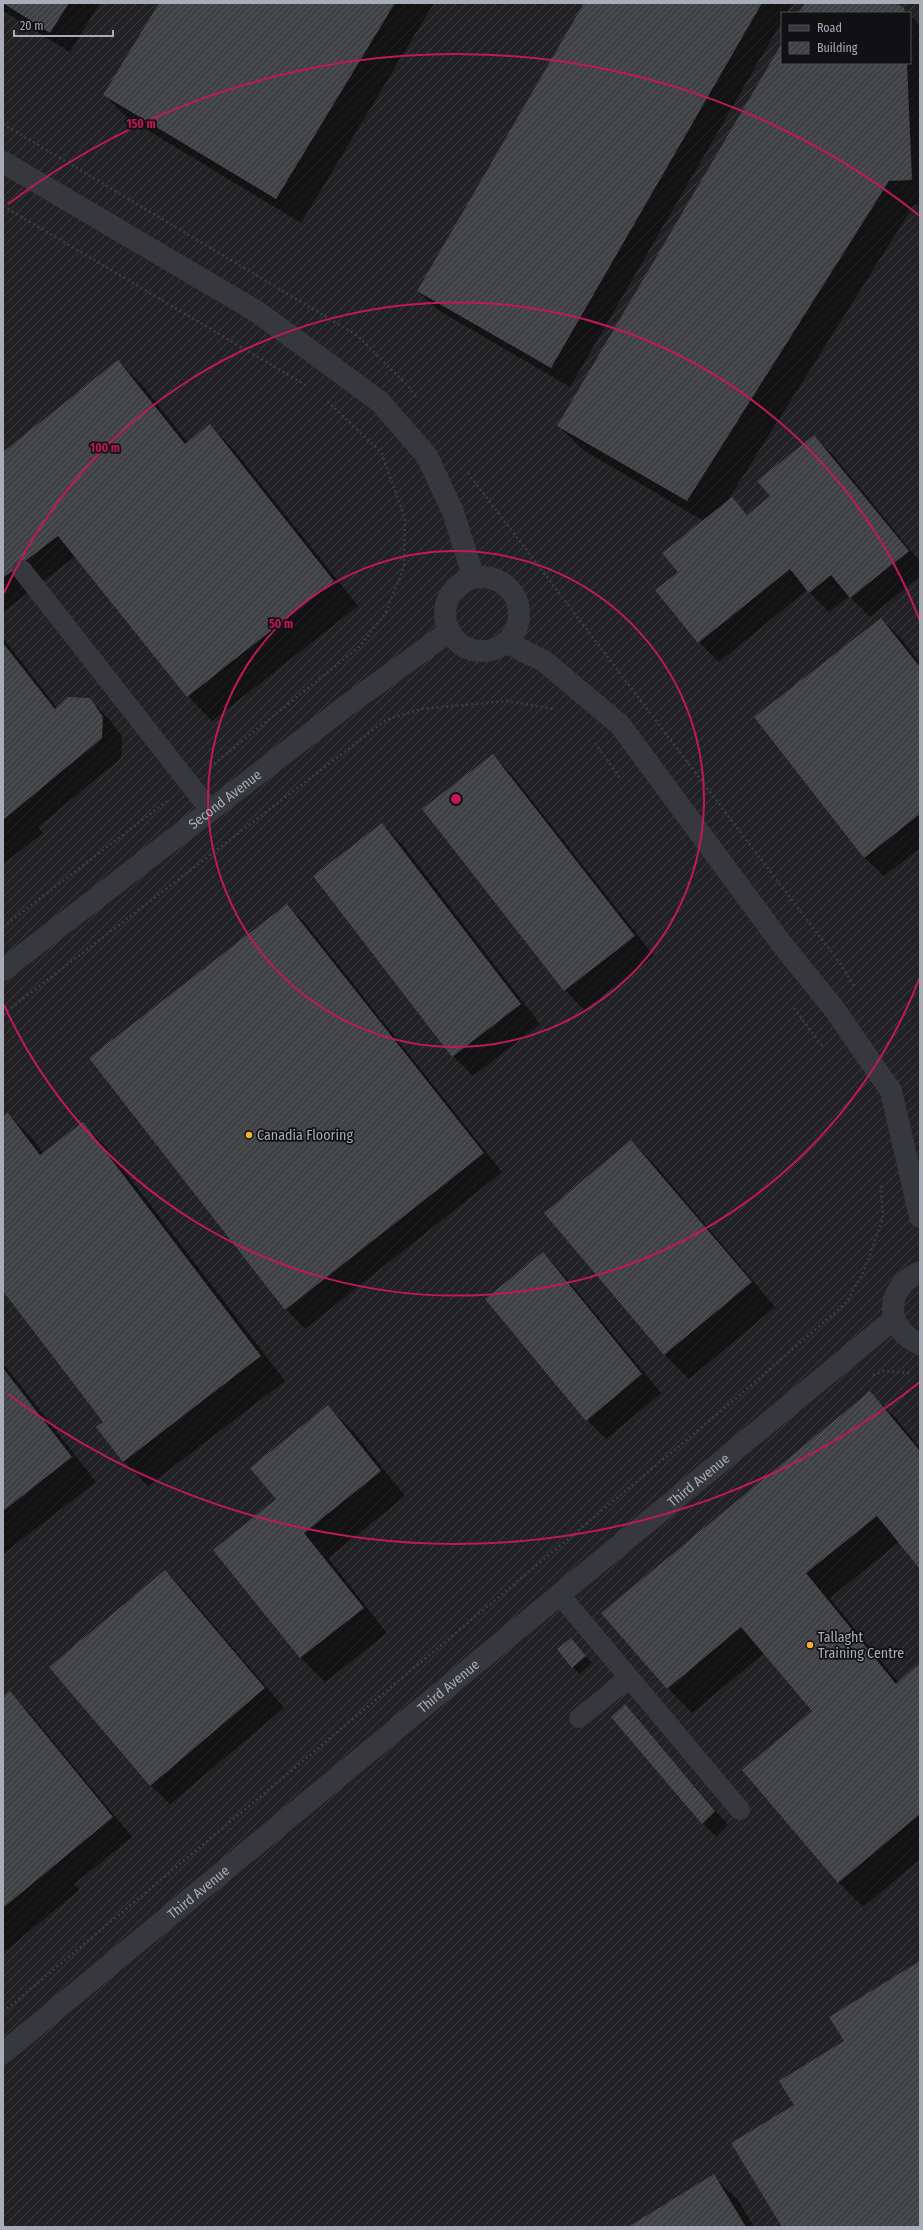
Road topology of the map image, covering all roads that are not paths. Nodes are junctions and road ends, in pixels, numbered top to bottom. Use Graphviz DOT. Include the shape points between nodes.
graph roads {
  1 [pos="3,162"];
  2 [pos="22,570"];
  3 [pos="474,578"];
  4 [pos="450,631"];
  5 [pos="506,642"];
  6 [pos="210,810"];
  7 [pos="3,970"];
  8 [pos="920,1217"];
  9 [pos="920,1272"];
  10 [pos="894,1319"];
  11 [pos="920,1344"];
  12 [pos="560,1594"];
  13 [pos="629,1678"];
  14 [pos="579,1718"];
  15 [pos="740,1810"];
  16 [pos="3,2053"];
  1 -- 3 [label="street" via="256,311 379,401 427,456 453,512"];
  2 -- 6 [label="lane"];
  3 -- 4 [label="street" via="455,590 449,599 446,621"];
  3 -- 5 [label="street" via="498,581 508,588 515,598 519,609 519,622"];
  4 -- 5 [label="street" via="465,647 476,651 497,648"];
  4 -- 6 [label="street, Second Avenue" via="363,693"];
  5 -- 8 [label="street" via="544,660 620,725 781,943 835,1010 891,1091"];
  6 -- 7 [label="street, Second Avenue"];
  9 -- 10 [label="street" via="901,1285 895,1296"];
  10 -- 11 [label="street" via="904,1335"];
  10 -- 12 [label="street, Third Avenue"];
  12 -- 13 [label="lane"];
  12 -- 16 [label="street, Third Avenue"];
  13 -- 14 [label="lane"];
  13 -- 15 [label="lane"];
}
